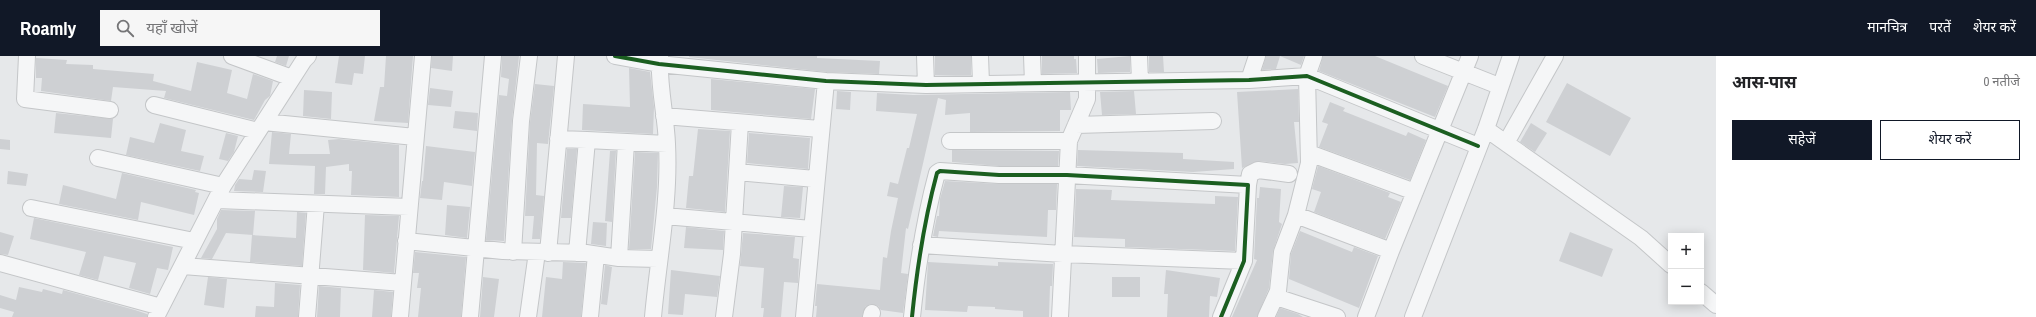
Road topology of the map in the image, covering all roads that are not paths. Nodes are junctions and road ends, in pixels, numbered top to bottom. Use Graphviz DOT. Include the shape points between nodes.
graph roads {
  1 [pos="27,56"];
  2 [pos="232,56"];
  3 [pos="308,56"];
  4 [pos="423,56"];
  5 [pos="493,56"];
  6 [pos="529,56"];
  7 [pos="566,56"];
  8 [pos="615,56"];
  9 [pos="924,56"];
  10 [pos="980,56"];
  11 [pos="1032,56"];
  12 [pos="1087,56"];
  13 [pos="1139,56"];
  14 [pos="1257,56"];
  15 [pos="1314,56"];
  16 [pos="1423,56"];
  17 [pos="1470,56"];
  18 [pos="1511,56"];
  19 [pos="1554,56"];
  20 [pos="660,60"];
  21 [pos="1464,72"];
  22 [pos="1307,76"];
  23 [pos="292,78"];
  24 [pos="1249,80"];
  25 [pos="826,81"];
  26 [pos="1140,81"];
  27 [pos="1088,82"];
  28 [pos="981,83"];
  29 [pos="1033,83"];
  30 [pos="926,85"];
  31 [pos="1499,86"];
  32 [pos="154,105"];
  33 [pos="110,110"];
  34 [pos="664,116"];
  35 [pos="1212,121"];
  36 [pos="740,122"];
  37 [pos="1076,126"];
  38 [pos="261,127"];
  39 [pos="820,129"];
  40 [pos="1486,129"];
  41 [pos="1440,131"];
  42 [pos="415,137"];
  43 [pos="558,139"];
  44 [pos="587,140"];
  45 [pos="950,141"];
  46 [pos="1069,141"];
  47 [pos="626,143"];
  48 [pos="667,144"];
  49 [pos="1506,144"];
  50 [pos="1478,146"];
  51 [pos="1309,153"];
  52 [pos="98,158"];
  53 [pos="737,172"];
  54 [pos="1289,174"];
  55 [pos="1067,175"];
  56 [pos="815,179"];
  57 [pos="1248,185"];
  58 [pos="1415,192"];
  59 [pos="220,193"];
  60 [pos="316,204"];
  61 [pos="409,207"];
  62 [pos="31,208"];
  63 [pos="1296,215"];
  64 [pos="665,216"];
  65 [pos="732,222"];
  66 [pos="811,229"];
  67 [pos="194,241"];
  68 [pos="406,242"];
  69 [pos="921,245"];
  70 [pos="476,249"];
  71 [pos="1391,251"];
  72 [pos="513,252"];
  73 [pos="543,252"];
  74 [pos="577,253"];
  75 [pos="596,254"];
  76 [pos="1063,254"];
  77 [pos="619,258"];
  78 [pos="658,259"];
  79 [pos="1244,261"];
  80 [pos="1668,262"];
  81 [pos="0,263"];
  82 [pos="183,266"];
  83 [pos="312,276"];
  84 [pos="403,283"];
  85 [pos="1276,296"];
  86 [pos="158,312"];
  87 [pos="307,317"];
  88 [pos="400,317"];
  89 [pos="470,317"];
  90 [pos="528,317"];
  91 [pos="590,317"];
  92 [pos="653,317"];
  93 [pos="724,317"];
  94 [pos="804,317"];
  95 [pos="915,317"];
  96 [pos="1060,317"];
  97 [pos="1221,317"];
  98 [pos="1266,317"];
  99 [pos="1336,317"];
  100 [pos="1366,317"];
  101 [pos="1413,317"];
  1 -- 33 [label="street" via="25,100"];
  2 -- 23 [label="street"];
  3 -- 23 [label="street"];
  4 -- 42 [label="street"];
  5 -- 70 [label="street"];
  6 -- 72 [label="street"];
  7 -- 43 [label="street"];
  8 -- 20 [label="street"];
  9 -- 30 [label="street"];
  10 -- 28 [label="street"];
  11 -- 29 [label="street"];
  12 -- 27 [label="street"];
  13 -- 26 [label="street"];
  14 -- 24 [label="street"];
  15 -- 22 [label="street"];
  16 -- 21 [label="street"];
  17 -- 21 [label="street"];
  18 -- 31 [label="street"];
  19 -- 49 [label="street"];
  20 -- 25 [label="street"];
  20 -- 34 [label="street"];
  21 -- 31 [label="street"];
  21 -- 41 [label="street"];
  22 -- 24 [label="street"];
  22 -- 41 [label="street"];
  22 -- 51 [label="street"];
  23 -- 38 [label="street"];
  24 -- 26 [label="street"];
  25 -- 30 [label="street"];
  25 -- 39 [label="street"];
  26 -- 27 [label="street"];
  27 -- 29 [label="street"];
  27 -- 37 [label="street" via="1087,99"];
  28 -- 29 [label="street"];
  28 -- 30 [label="street"];
  31 -- 40 [label="street"];
  32 -- 38 [label="street"];
  34 -- 36 [label="street"];
  34 -- 48 [label="street"];
  35 -- 37 [label="street"];
  36 -- 39 [label="street"];
  36 -- 53 [label="street"];
  37 -- 46 [label="street"];
  38 -- 42 [label="street"];
  38 -- 59 [label="street"];
  39 -- 56 [label="street"];
  40 -- 49 [label="street"];
  40 -- 50 [label="street"];
  41 -- 50 [label="street"];
  41 -- 58 [label="street"];
  42 -- 61 [label="street"];
  43 -- 44 [label="street"];
  43 -- 73 [label="street"];
  44 -- 47 [label="street"];
  44 -- 74 [label="street"];
  45 -- 46 [label="street"];
  46 -- 55 [label="street"];
  47 -- 48 [label="street"];
  47 -- 77 [label="street"];
  48 -- 64 [label="street"];
  49 -- 80 [label="street" via="1641,238"];
  50 -- 101 [label="street"];
  51 -- 58 [label="street"];
  51 -- 63 [label="street" via="1309,163"];
  52 -- 59 [label="street"];
  53 -- 56 [label="street"];
  53 -- 65 [label="street"];
  54 -- 57 [label="street" via="1258,170 1250,174"];
  55 -- 57 [label="street"];
  55 -- 69 [label="street" via="998,175 938,171 925,217"];
  55 -- 76 [label="street"];
  56 -- 66 [label="street"];
  57 -- 79 [label="street"];
  58 -- 71 [label="street"];
  59 -- 60 [label="street"];
  59 -- 67 [label="street"];
  60 -- 61 [label="street"];
  60 -- 83 [label="street"];
  61 -- 68 [label="street"];
  62 -- 67 [label="street"];
  63 -- 71 [label="street"];
  63 -- 85 [label="street" via="1282,252"];
  64 -- 65 [label="street"];
  64 -- 78 [label="street"];
  65 -- 66 [label="street"];
  65 -- 93 [label="street" via="732,254"];
  66 -- 94 [label="street"];
  67 -- 82 [label="street"];
  68 -- 70 [label="street"];
  68 -- 84 [label="street"];
  69 -- 76 [label="street"];
  69 -- 95 [label="street"];
  70 -- 72 [label="street"];
  70 -- 89 [label="street"];
  71 -- 100 [label="street"];
  72 -- 73 [label="street"];
  73 -- 74 [label="street"];
  73 -- 90 [label="street"];
  74 -- 75 [label="street"];
  75 -- 77 [label="street"];
  75 -- 91 [label="street"];
  76 -- 79 [label="street"];
  76 -- 96 [label="street"];
  77 -- 78 [label="street"];
  78 -- 92 [label="street"];
  79 -- 97 [label="street"];
  81 -- 86 [label="street"];
  82 -- 83 [label="street"];
  82 -- 86 [label="street"];
  83 -- 84 [label="street"];
  83 -- 87 [label="street"];
  84 -- 88 [label="street"];
  85 -- 98 [label="street"];
  85 -- 99 [label="street"];
}
